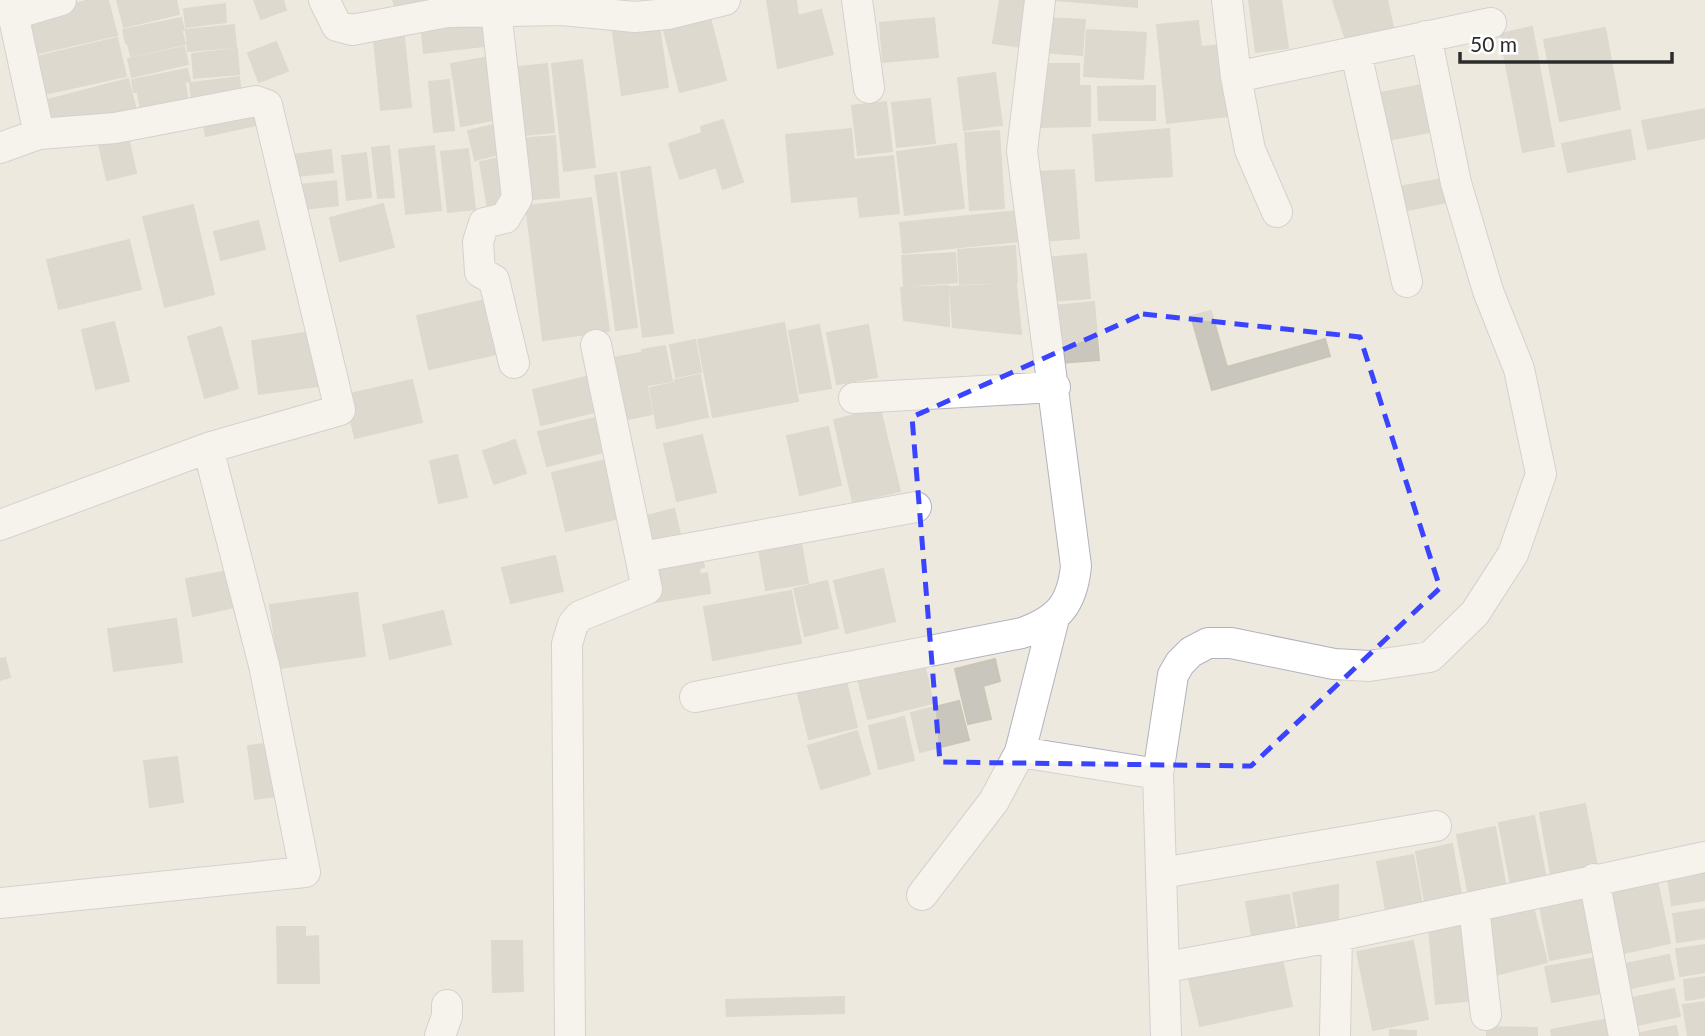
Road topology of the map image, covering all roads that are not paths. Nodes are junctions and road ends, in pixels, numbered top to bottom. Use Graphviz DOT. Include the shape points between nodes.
graph roads {
  1 [pos="61,0"];
  2 [pos="324,0"];
  3 [pos="725,0"];
  4 [pos="857,0"];
  5 [pos="1040,0"];
  6 [pos="1227,0"];
  7 [pos="12,7"];
  8 [pos="496,11"];
  9 [pos="1491,23"];
  10 [pos="1426,36"];
  11 [pos="1356,53"];
  12 [pos="1236,77"];
  13 [pos="869,88"];
  14 [pos="39,134"];
  15 [pos="0,148"];
  16 [pos="1278,212"];
  17 [pos="1407,282"];
  18 [pos="596,345"];
  19 [pos="514,363"];
  20 [pos="1055,387"];
  21 [pos="854,398"];
  22 [pos="208,448"];
  23 [pos="916,507"];
  24 [pos="0,525"];
  25 [pos="642,556"];
  26 [pos="1055,618"];
  27 [pos="695,697"];
  28 [pos="1020,752"];
  29 [pos="1158,774"];
  30 [pos="1436,826"];
  31 [pos="1705,857"];
  32 [pos="1162,873"];
  33 [pos="1594,880"];
  34 [pos="922,895"];
  35 [pos="0,903"];
  36 [pos="1474,907"];
  37 [pos="1338,936"];
  38 [pos="1166,967"];
  39 [pos="447,1005"];
  40 [pos="1486,1014"];
  41 [pos="440,1036"];
  42 [pos="570,1036"];
  43 [pos="1166,1036"];
  44 [pos="1335,1036"];
  45 [pos="1624,1036"];
  1 -- 7 [label="street"];
  2 -- 8 [label="street" via="337,26 352,30 447,12"];
  3 -- 8 [label="street" via="635,17 562,10"];
  4 -- 13 [label="street"];
  5 -- 20 [label="street" via="1022,151"];
  6 -- 12 [label="street"];
  7 -- 14 [label="street"];
  8 -- 19 [label="street" via="517,198 505,218 484,223 478,242 480,272 494,280"];
  9 -- 10 [label="street"];
  10 -- 11 [label="street"];
  10 -- 29 [label="street" via="1456,183 1488,291 1519,369 1541,474 1513,554 1475,613 1430,657 1370,666 1231,643 1208,643 1191,652 1173,676"];
  11 -- 12 [label="street"];
  11 -- 17 [label="street"];
  12 -- 16 [label="street" via="1250,150"];
  14 -- 15 [label="street"];
  14 -- 22 [label="street" via="115,128 256,101 271,112 340,410"];
  18 -- 25 [label="street"];
  20 -- 21 [label="street"];
  20 -- 26 [label="street" via="1076,566 1073,592"];
  22 -- 24 [label="street"];
  22 -- 35 [label="street" via="264,665 305,872"];
  23 -- 25 [label="street"];
  25 -- 42 [label="street" via="647,589 580,617 567,645"];
  26 -- 27 [label="street" via="980,644"];
  26 -- 28 [label="street"];
  28 -- 29 [label="street"];
  28 -- 34 [label="street" via="994,802"];
  29 -- 32 [label="street"];
  30 -- 32 [label="street"];
  31 -- 33 [label="street"];
  32 -- 38 [label="street"];
  33 -- 36 [label="street"];
  33 -- 45 [label="street"];
  36 -- 37 [label="street"];
  36 -- 40 [label="street"];
  37 -- 38 [label="street"];
  37 -- 44 [label="street"];
  38 -- 43 [label="street"];
  39 -- 41 [label="street"];
}
